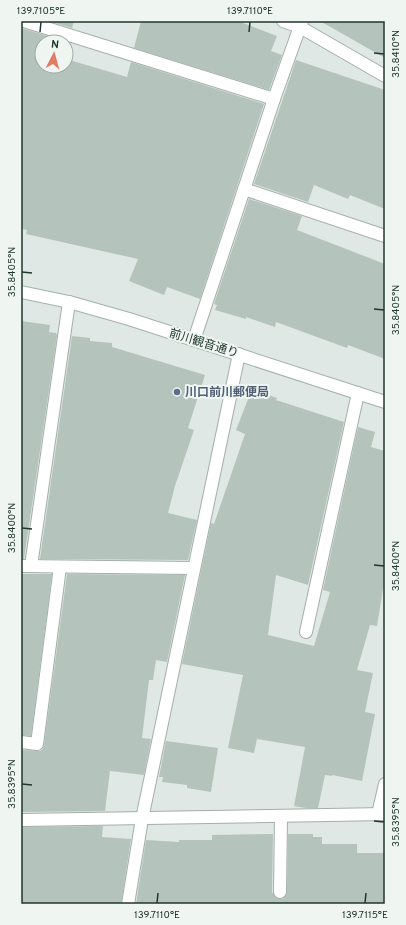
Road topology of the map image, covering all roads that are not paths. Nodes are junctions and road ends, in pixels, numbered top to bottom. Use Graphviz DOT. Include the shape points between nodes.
graph roads {
  1 [pos="24,21"];
  2 [pos="283,21"];
  3 [pos="301,24"];
  4 [pos="385,76"];
  5 [pos="274,99"];
  6 [pos="244,189"];
  7 [pos="385,236"];
  8 [pos="21,292"];
  9 [pos="69,302"];
  10 [pos="194,340"];
  11 [pos="239,354"];
  12 [pos="358,393"];
  13 [pos="385,402"];
  14 [pos="26,566"];
  15 [pos="60,567"];
  16 [pos="194,568"];
  17 [pos="306,632"];
  18 [pos="21,742"];
  19 [pos="385,784"];
  20 [pos="382,814"];
  21 [pos="281,816"];
  22 [pos="142,819"];
  23 [pos="21,820"];
  24 [pos="280,892"];
  25 [pos="128,904"];
  1 -- 5 [label="street"];
  2 -- 3 [label="street"];
  3 -- 4 [label="street"];
  3 -- 5 [label="street"];
  5 -- 6 [label="street"];
  6 -- 7 [label="street"];
  6 -- 10 [label="street"];
  8 -- 9 [label="street, 前川観音通り"];
  9 -- 10 [label="street, 前川観音通り"];
  9 -- 14 [label="street"];
  10 -- 11 [label="street, 前川観音通り"];
  11 -- 12 [label="street, 前川観音通り"];
  11 -- 16 [label="street"];
  12 -- 13 [label="street, 前川観音通り"];
  12 -- 17 [label="street"];
  14 -- 15 [label="street"];
  15 -- 16 [label="street"];
  15 -- 18 [label="street" via="37,744"];
  16 -- 22 [label="street"];
  19 -- 20 [label="street"];
  20 -- 21 [label="street"];
  21 -- 22 [label="street"];
  21 -- 24 [label="street"];
  22 -- 23 [label="street"];
  22 -- 25 [label="street"];
}
